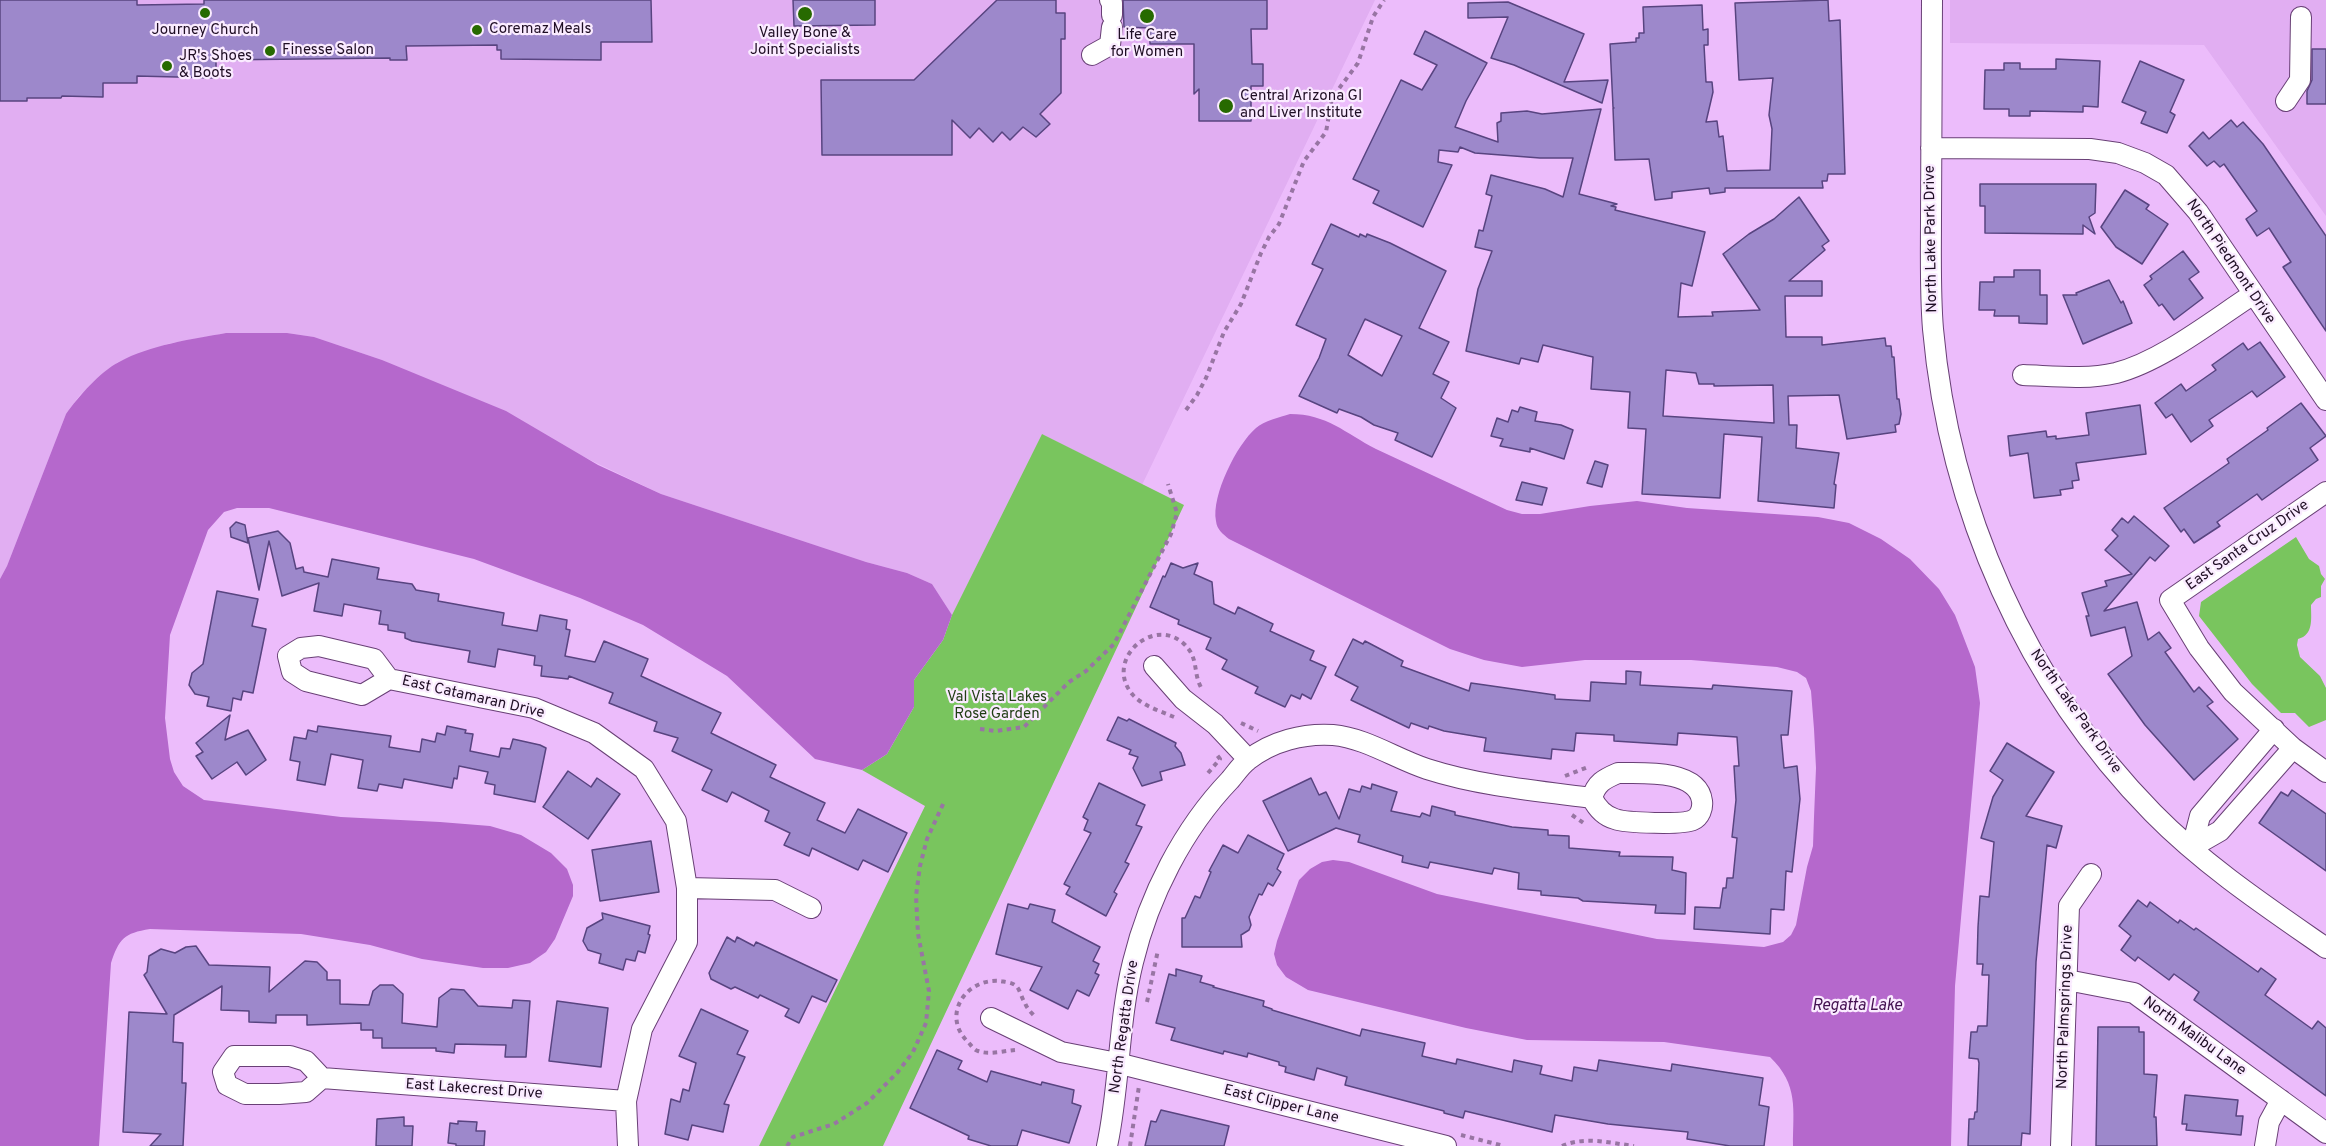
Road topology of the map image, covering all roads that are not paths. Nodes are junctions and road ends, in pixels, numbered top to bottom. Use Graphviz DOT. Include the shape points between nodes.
graph roads {
  1 [pos="1932,0"];
  2 [pos="1111,14"];
  3 [pos="2301,17"];
  4 [pos="1092,56"];
  5 [pos="2286,100"];
  6 [pos="1931,148"];
  7 [pos="2252,295"];
  8 [pos="2023,375"];
  9 [pos="2326,400"];
  10 [pos="2326,492"];
  11 [pos="1154,666"];
  12 [pos="389,679"];
  13 [pos="2274,729"];
  14 [pos="2293,748"];
  15 [pos="1248,759"];
  16 [pos="2326,772"];
  17 [pos="1592,798"];
  18 [pos="2192,848"];
  19 [pos="2091,874"];
  20 [pos="687,888"];
  21 [pos="811,908"];
  22 [pos="2326,948"];
  23 [pos="2067,980"];
  24 [pos="991,1018"];
  25 [pos="1117,1063"];
  26 [pos="322,1078"];
  27 [pos="2281,1100"];
  28 [pos="626,1101"];
  29 [pos="2326,1133"];
  30 [pos="628,1146"];
  31 [pos="1107,1146"];
  32 [pos="1446,1146"];
  33 [pos="2061,1146"];
  34 [pos="2265,1146"];
  1 -- 6 [label="street, North Lake Park Drive"];
  2 -- 4 [label="street" via="1110,45"];
  3 -- 5 [label="street" via="2300,80"];
  6 -- 7 [label="street, North Piedmont Drive" via="2090,149 2145,162 2166,175 2184,194"];
  6 -- 18 [label="street, North Lake Park Drive" via="1935,351 1954,453 1980,542 2032,651 2066,704 2121,778"];
  7 -- 8 [label="street" via="2136,367 2083,377"];
  7 -- 9 [label="street, North Piedmont Drive"];
  10 -- 13 [label="street, East Santa Cruz Drive" via="2170,600 2232,692"];
  11 -- 15 [label="street" via="1183,699 1215,724"];
  12 -- 20 [label="street, East Catamaran Drive" via="534,708 594,733 644,769 676,820"];
  13 -- 14 [label="street"];
  13 -- 18 [label="street" via="2200,816"];
  14 -- 16 [label="street"];
  14 -- 18 [label="street" via="2220,831"];
  15 -- 17 [label="street" via="1280,742 1334,735 1426,769 1478,782"];
  15 -- 25 [label="street, North Regatta Drive" via="1216,795 1176,852 1152,904 1133,962"];
  17 -- 17 [label="street" via="1598,809 1613,819 1630,822 1692,821 1702,805 1695,784 1652,773 1618,773 1604,779"];
  18 -- 22 [label="street, North Lake Park Drive"];
  19 -- 23 [label="street, North Palmsprings Drive" via="2069,906"];
  20 -- 21 [label="street" via="775,890"];
  20 -- 28 [label="street, East Catamaran Drive" via="687,942 642,1029"];
  23 -- 27 [label="street, North Malibu Lane" via="2134,993"];
  23 -- 33 [label="street, North Palmsprings Drive"];
  24 -- 25 [label="street, East Clipper Lane" via="1061,1052"];
  25 -- 31 [label="street, North Regatta Drive"];
  25 -- 32 [label="street, East Clipper Lane"];
  26 -- 28 [label="street, East Lakecrest Drive"];
  27 -- 29 [label="street, North Malibu Lane"];
  27 -- 34 [label="street" via="2269,1122"];
  28 -- 30 [label="street, East Catamaran Drive"];
}
